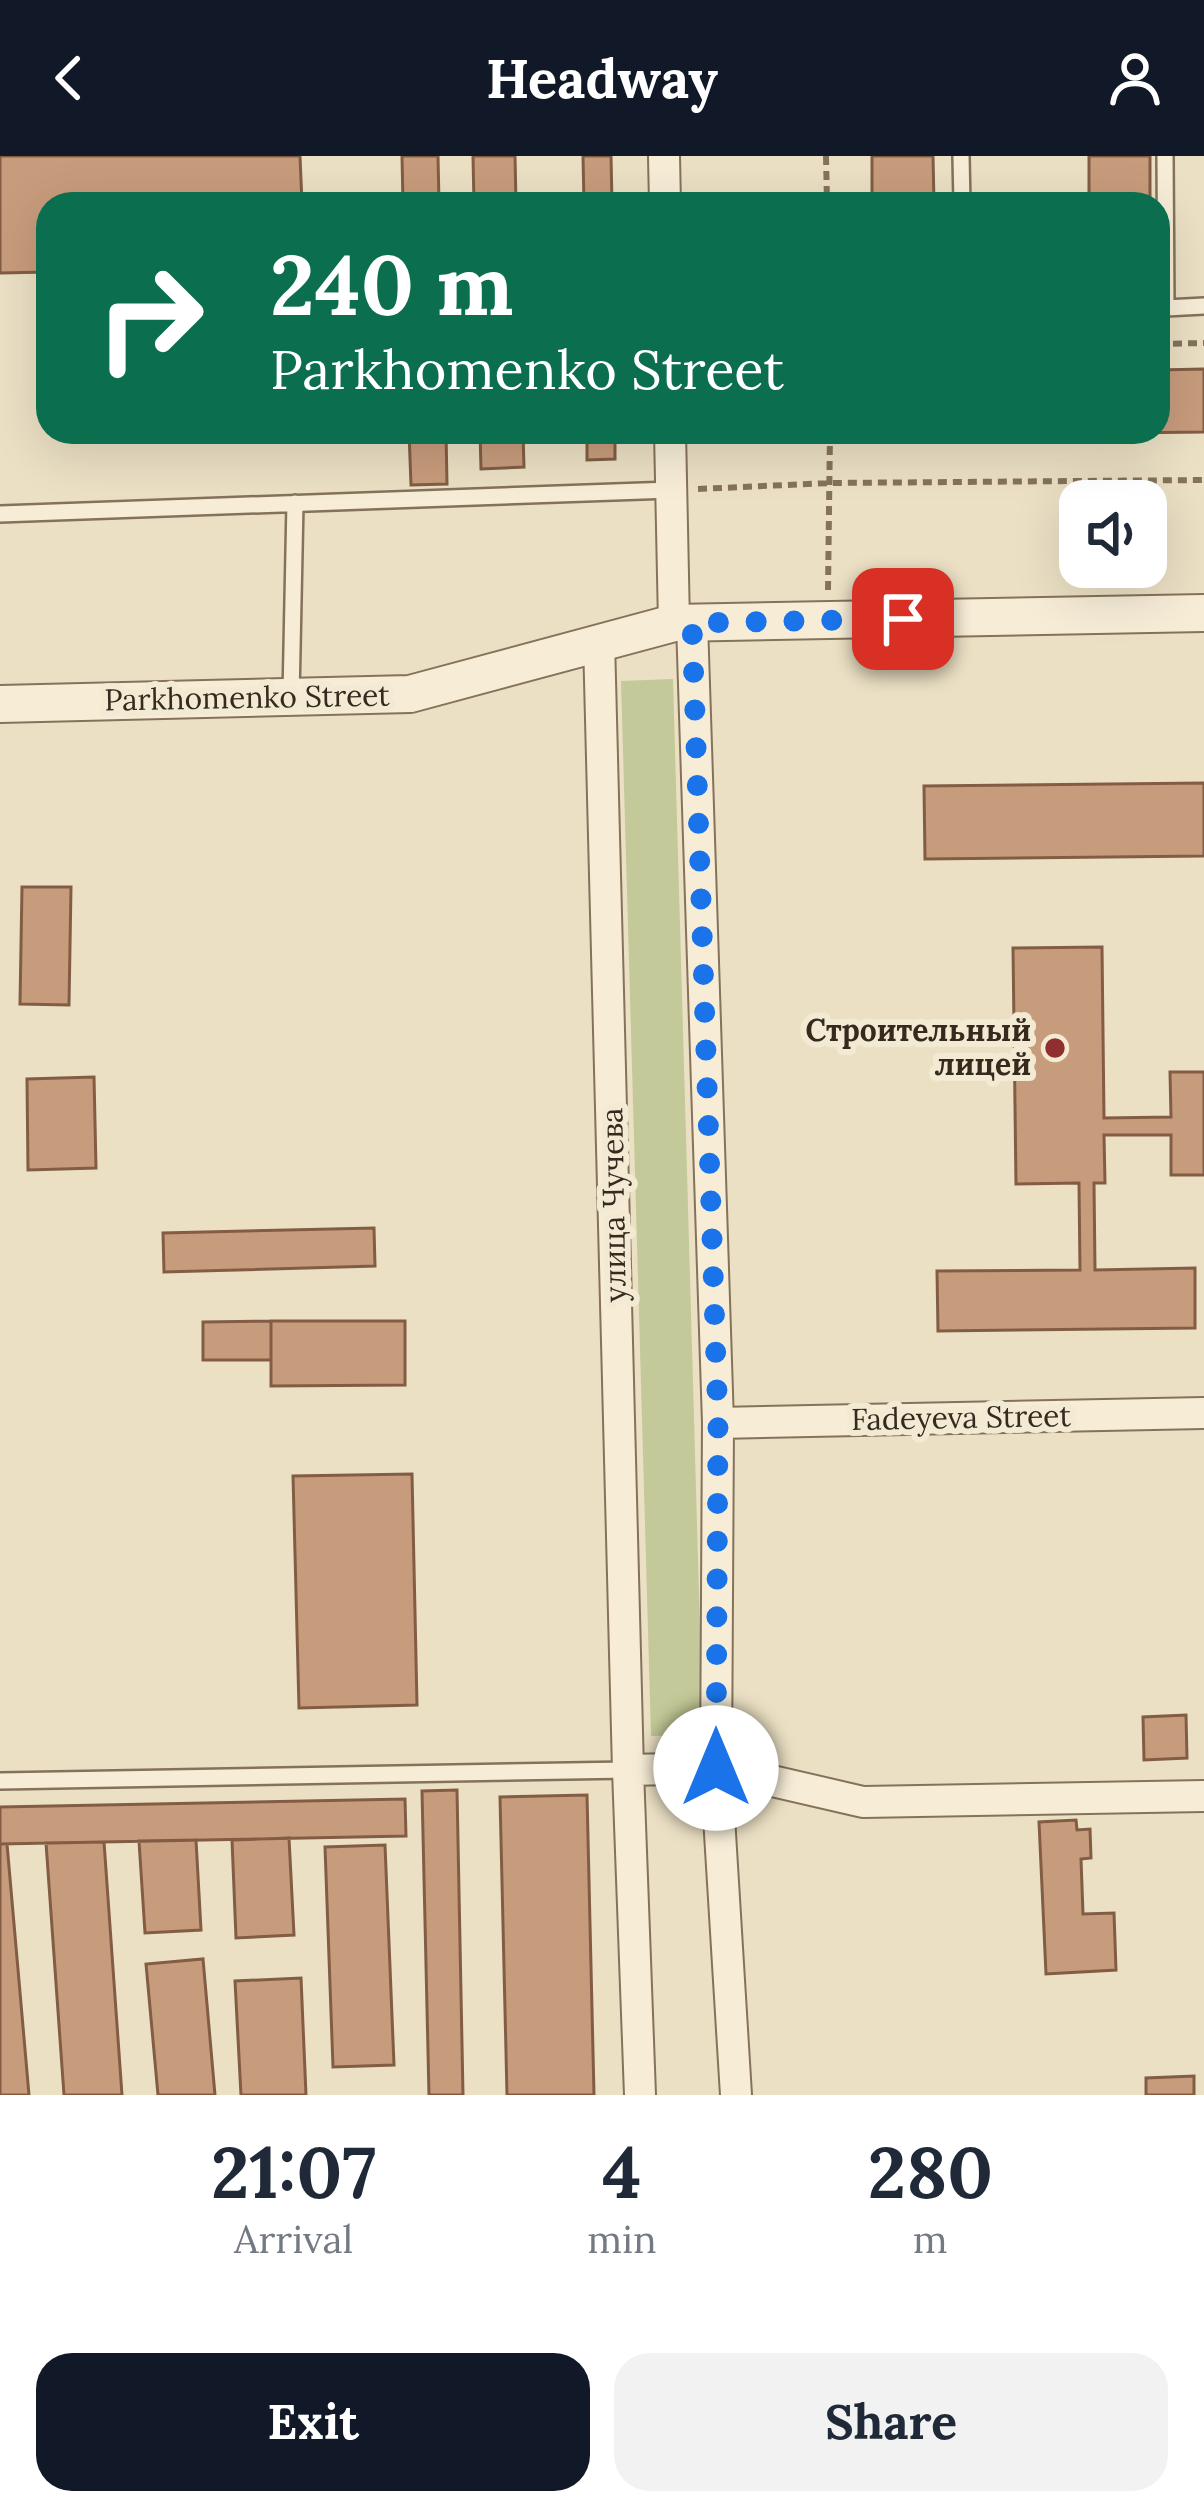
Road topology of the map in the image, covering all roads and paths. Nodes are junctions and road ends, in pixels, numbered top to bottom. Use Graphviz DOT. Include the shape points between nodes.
graph roads {
  1 [pos="664,156"];
  2 [pos="826,156"];
  3 [pos="961,156"];
  4 [pos="1165,156"];
  5 [pos="665,192"];
  6 [pos="827,192"];
  7 [pos="962,192"];
  8 [pos="1164,192"];
  9 [pos="1204,307"];
  10 [pos="1170,308"];
  11 [pos="1204,343"];
  12 [pos="1170,344"];
  13 [pos="670,444"];
  14 [pos="830,444"];
  15 [pos="1204,480"];
  16 [pos="830,483"];
  17 [pos="671,490"];
  18 [pos="295,503"];
  19 [pos="0,514"];
  20 [pos="1204,613"];
  21 [pos="828,620"];
  22 [pos="683,623"];
  23 [pos="599,641"];
  24 [pos="291,697"];
  25 [pos="0,704"];
  26 [pos="1204,1413"];
  27 [pos="718,1423"];
  28 [pos="716,1768"];
  29 [pos="628,1770"];
  30 [pos="0,1780"];
  31 [pos="1204,1796"];
  32 [pos="640,2095"];
  33 [pos="736,2095"];
  1 -- 5 [label="street"];
  2 -- 6 [label="path"];
  3 -- 7 [label="lane"];
  4 -- 8 [label="lane"];
  9 -- 10 [label="lane"];
  11 -- 12 [label="path"];
  13 -- 17 [label="street"];
  14 -- 16 [label="path"];
  15 -- 16 [label="path"];
  16 -- 17 [label="path"];
  16 -- 21 [label="path"];
  17 -- 18 [label="lane"];
  17 -- 22 [label="street"];
  18 -- 19 [label="lane"];
  18 -- 24 [label="lane"];
  20 -- 21 [label="street, Parkhomenko Street"];
  21 -- 22 [label="street, Parkhomenko Street"];
  22 -- 23 [label="street, Parkhomenko Street"];
  22 -- 27 [label="street"];
  23 -- 24 [label="street, Parkhomenko Street" via="410,694"];
  23 -- 29 [label="street, улица Чучева"];
  24 -- 25 [label="street, Parkhomenko Street"];
  26 -- 27 [label="street, Fadeyeva Street"];
  27 -- 28 [label="street"];
  28 -- 29 [label="street"];
  28 -- 31 [label="street" via="863,1802"];
  28 -- 33 [label="street"];
  29 -- 30 [label="lane"];
  29 -- 32 [label="street, улица Чучева"];
}
